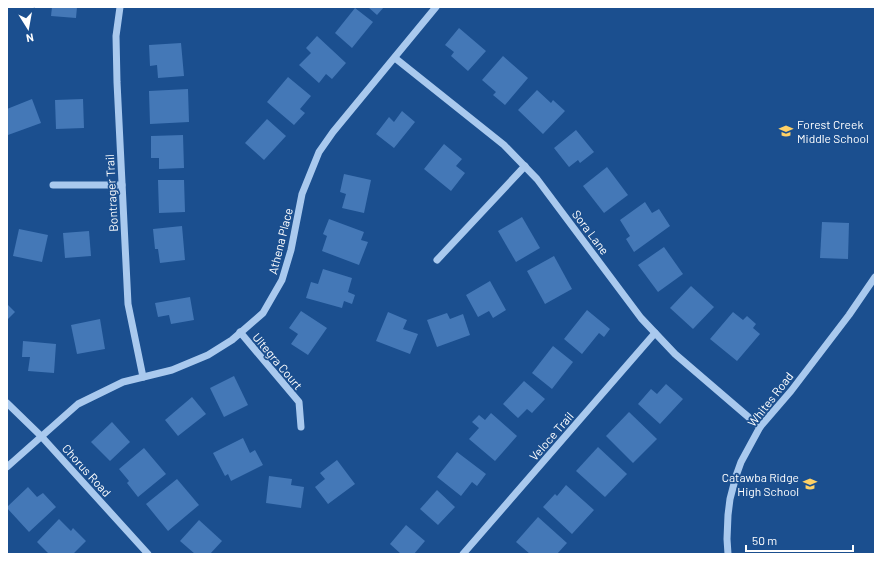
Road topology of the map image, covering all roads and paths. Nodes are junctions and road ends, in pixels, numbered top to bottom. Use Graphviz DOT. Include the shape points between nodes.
graph roads {
  1 [pos="120,7"];
  2 [pos="436,7"];
  3 [pos="395,58"];
  4 [pos="525,166"];
  5 [pos="53,185"];
  6 [pos="122,185"];
  7 [pos="437,260"];
  8 [pos="875,277"];
  9 [pos="240,332"];
  10 [pos="655,333"];
  11 [pos="143,377"];
  12 [pos="7,403"];
  13 [pos="301,427"];
  14 [pos="760,427"];
  15 [pos="41,436"];
  16 [pos="7,467"];
  17 [pos="148,554"];
  18 [pos="463,554"];
  19 [pos="728,554"];
  1 -- 6 [label="street, Bontrager Trail" via="116,36"];
  2 -- 3 [label="street, Athena Place"];
  3 -- 4 [label="street, Sora Lane"];
  3 -- 9 [label="street, Athena Place" via="319,152 302,194 282,280 263,313"];
  4 -- 7 [label="street"];
  4 -- 10 [label="street, Sora Lane"];
  5 -- 6 [label="street"];
  6 -- 11 [label="street, Bontrager Trail" via="128,304"];
  8 -- 14 [label="street, Whites Road" via="848,316"];
  9 -- 11 [label="street, Athena Place" via="208,355 172,370"];
  9 -- 13 [label="street, Ultegra Court" via="299,402"];
  10 -- 14 [label="street, Sora Lane" via="675,354"];
  10 -- 18 [label="street, Veloce Trail"];
  11 -- 15 [label="street, Athena Place" via="123,382 78,404"];
  12 -- 15 [label="street, Chorus Road"];
  14 -- 19 [label="street, Whites Road" via="741,462 730,499 726,539"];
  15 -- 16 [label="street, Athena Place"];
  15 -- 17 [label="street, Chorus Road"];
}
